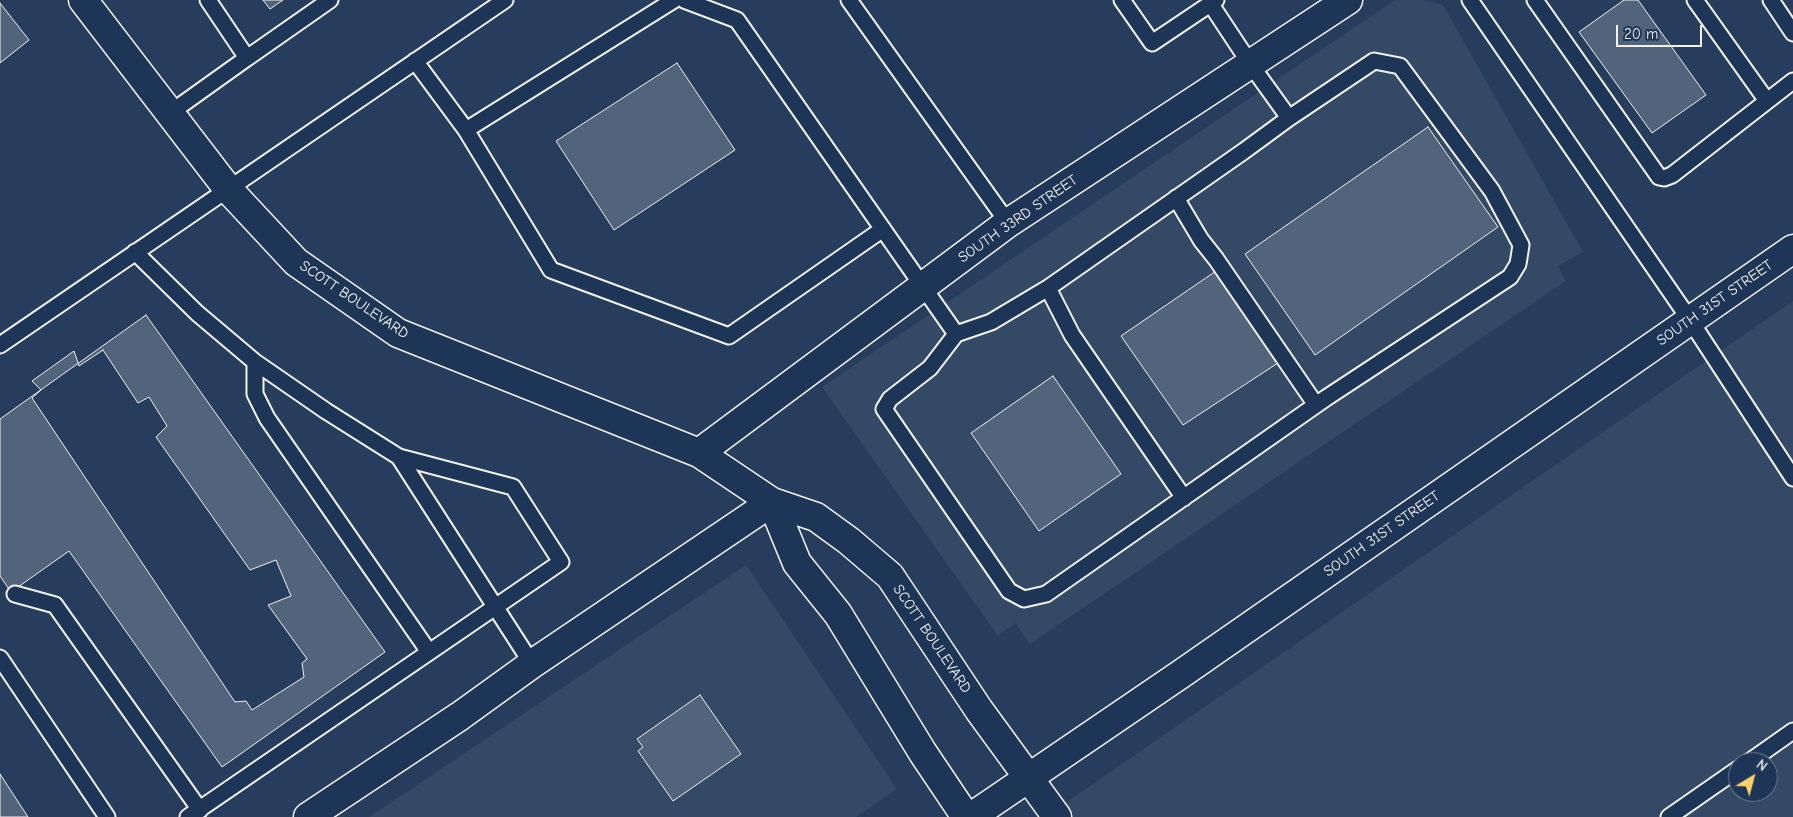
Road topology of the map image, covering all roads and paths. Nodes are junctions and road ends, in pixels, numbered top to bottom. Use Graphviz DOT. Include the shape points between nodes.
graph roads {
  1 [pos="83,0"];
  2 [pos="208,0"];
  3 [pos="330,0"];
  4 [pos="505,0"];
  5 [pos="674,0"];
  6 [pos="684,0"];
  7 [pos="849,0"];
  8 [pos="1122,0"];
  9 [pos="1348,0"];
  10 [pos="1470,0"];
  11 [pos="1536,0"];
  12 [pos="1695,0"];
  13 [pos="1771,0"];
  14 [pos="1213,2"];
  15 [pos="1793,33"];
  16 [pos="247,58"];
  17 [pos="415,61"];
  18 [pos="1251,65"];
  19 [pos="1793,81"];
  20 [pos="1767,102"];
  21 [pos="170,113"];
  22 [pos="1289,118"];
  23 [pos="466,130"];
  24 [pos="228,189"];
  25 [pos="1176,198"];
  26 [pos="1008,223"];
  27 [pos="883,229"];
  28 [pos="1793,249"];
  29 [pos="135,252"];
  30 [pos="924,286"];
  31 [pos="1048,288"];
  32 [pos="1690,320"];
  33 [pos="956,334"];
  34 [pos="0,344"];
  35 [pos="255,362"];
  36 [pos="1316,405"];
  37 [pos="699,453"];
  38 [pos="399,456"];
  39 [pos="1793,478"];
  40 [pos="1184,498"];
  41 [pos="772,502"];
  42 [pos="15,594"];
  43 [pos="495,607"];
  44 [pos="429,652"];
  45 [pos="0,658"];
  46 [pos="532,664"];
  47 [pos="1793,731"];
  48 [pos="1763,752"];
  49 [pos="1728,776"];
  50 [pos="1029,777"];
  51 [pos="194,814"];
  52 [pos="107,817"];
  53 [pos="308,817"];
  54 [pos="966,817"];
  55 [pos="971,817"];
  56 [pos="1057,817"];
  57 [pos="1669,817"];
  1 -- 21 [label="street, SCOTT BOULEVARD"];
  2 -- 16 [label="lane"];
  3 -- 16 [label="lane"];
  4 -- 17 [label="lane"];
  5 -- 23 [label="lane"];
  6 -- 27 [label="lane" via="737,20"];
  7 -- 26 [label="lane"];
  8 -- 14 [label="lane" via="1152,43"];
  9 -- 18 [label="street, SOUTH 33RD STREET"];
  10 -- 32 [label="lane"];
  11 -- 20 [label="lane" via="1659,177 1672,175"];
  12 -- 20 [label="lane"];
  13 -- 15 [label="lane"];
  14 -- 18 [label="lane"];
  16 -- 21 [label="lane"];
  17 -- 23 [label="lane"];
  17 -- 24 [label="lane"];
  18 -- 22 [label="lane"];
  18 -- 26 [label="street, SOUTH 33RD STREET"];
  19 -- 20 [label="lane"];
  21 -- 24 [label="street, SCOTT BOULEVARD"];
  22 -- 25 [label="lane"];
  22 -- 36 [label="lane" via="1374,61 1400,66 1492,191 1521,245 1518,264 1510,277"];
  23 -- 27 [label="lane" via="551,270 730,336"];
  24 -- 29 [label="lane"];
  24 -- 37 [label="street, SCOTT BOULEVARD" via="296,262 398,333"];
  25 -- 31 [label="lane"];
  25 -- 36 [label="lane" via="1201,240"];
  26 -- 30 [label="street, SOUTH 33RD STREET"];
  27 -- 30 [label="lane"];
  28 -- 32 [label="street, SOUTH 31ST STREET"];
  29 -- 34 [label="lane"];
  29 -- 35 [label="lane" via="197,313"];
  30 -- 33 [label="lane"];
  30 -- 37 [label="street, SOUTH 33RD STREET"];
  31 -- 33 [label="lane" via="991,322"];
  31 -- 40 [label="lane" via="1072,336"];
  32 -- 39 [label="lane"];
  32 -- 50 [label="street, SOUTH 31ST STREET"];
  33 -- 40 [label="lane" via="930,368 890,399 884,409 1009,591 1024,599 1046,594"];
  35 -- 38 [label="lane"];
  35 -- 44 [label="lane" via="254,394 267,418"];
  36 -- 40 [label="lane"];
  37 -- 41 [label="street, SCOTT BOULEVARD"];
  38 -- 43 [label="lane"];
  38 -- 43 [label="lane" via="513,487 561,562"];
  41 -- 46 [label="street"];
  41 -- 50 [label="street, SCOTT BOULEVARD" via="816,517 890,576 979,710"];
  41 -- 54 [label="street" via="797,563 838,614"];
  42 -- 51 [label="lane" via="55,605"];
  43 -- 44 [label="lane"];
  43 -- 46 [label="lane"];
  44 -- 51 [label="lane"];
  45 -- 52 [label="lane"];
  46 -- 53 [label="street"];
  47 -- 48 [label="lane"];
  49 -- 57 [label="lane"];
  50 -- 55 [label="street, SOUTH 31ST STREET"];
  50 -- 56 [label="street, SCOTT BOULEVARD"];
}
